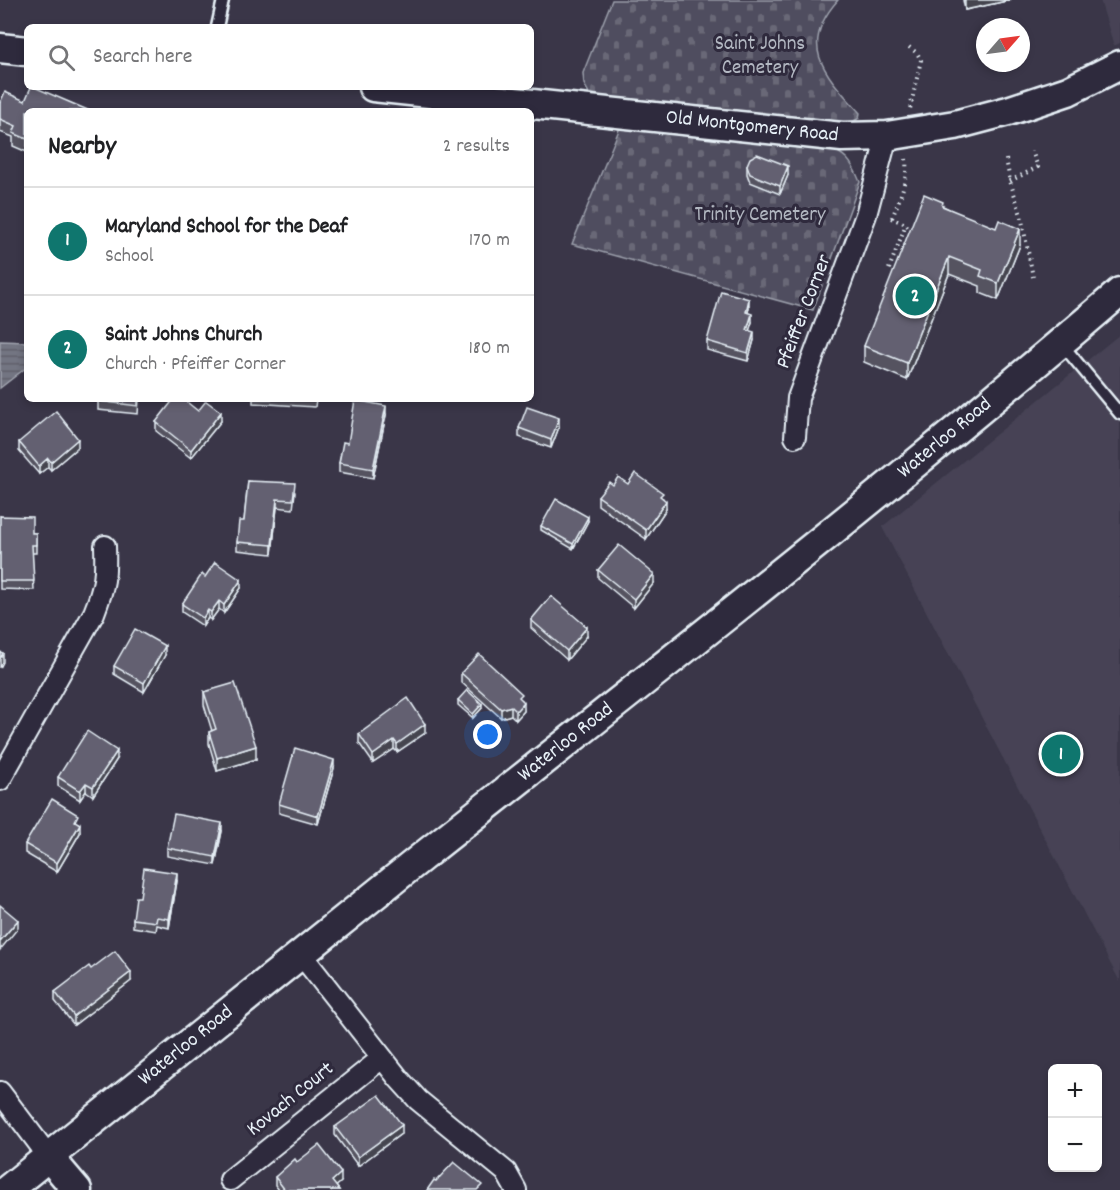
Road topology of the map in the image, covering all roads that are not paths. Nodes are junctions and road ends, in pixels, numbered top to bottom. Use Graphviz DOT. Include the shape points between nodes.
graph roads {
  1 [pos="223,0"];
  2 [pos="218,24"];
  3 [pos="0,48"];
  4 [pos="24,51"];
  5 [pos="1120,65"];
  6 [pos="401,90"];
  7 [pos="900,136"];
  8 [pos="1120,292"];
  9 [pos="1061,343"];
  10 [pos="1120,414"];
  11 [pos="795,437"];
  12 [pos="105,546"];
  13 [pos="0,780"];
  14 [pos="300,953"];
  15 [pos="382,1058"];
  16 [pos="0,1092"];
  17 [pos="48,1157"];
  18 [pos="230,1180"];
  19 [pos="7,1190"];
  20 [pos="77,1190"];
  21 [pos="516,1190"];
  1 -- 2 [label="lane"];
  3 -- 4 [label="main road"];
  5 -- 7 [label="main road, Old Montgomery Road" via="1068,91 1008,111"];
  6 -- 7 [label="main road, Old Montgomery Road" via="842,137"];
  7 -- 11 [label="street, Pfeiffer Corner" via="866,215 798,398"];
  8 -- 9 [label="main road, Waterloo Road"];
  9 -- 10 [label="lane"];
  9 -- 14 [label="main road, Waterloo Road"];
  12 -- 13 [label="street" via="104,588 94,613"];
  14 -- 15 [label="street"];
  14 -- 17 [label="main road, Waterloo Road"];
  15 -- 18 [label="street, Kovach Court"];
  15 -- 21 [label="street" via="418,1100 506,1172"];
  16 -- 17 [label="street"];
  17 -- 19 [label="main road, Waterloo Road"];
  17 -- 20 [label="main road"];
}
